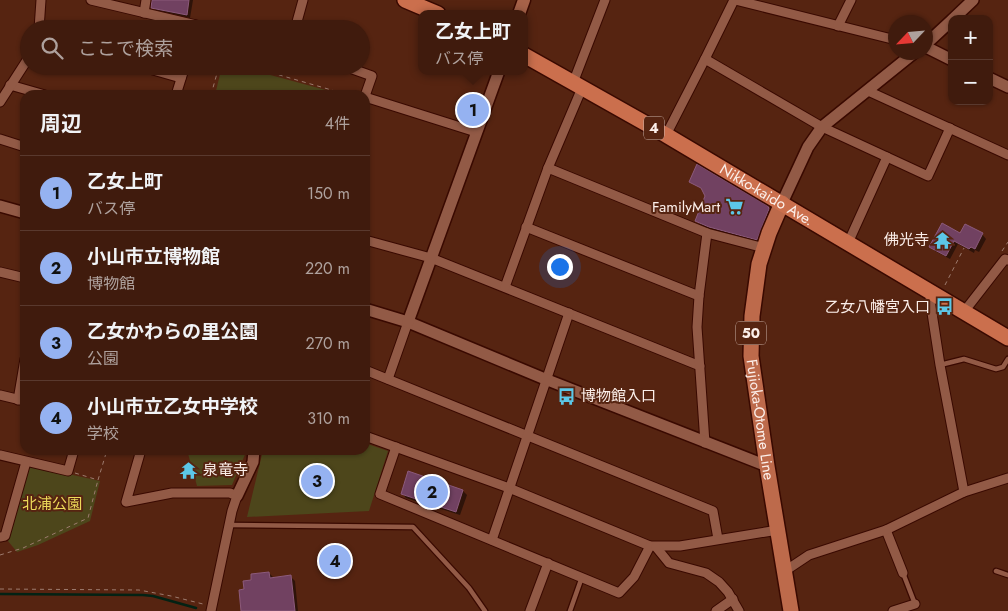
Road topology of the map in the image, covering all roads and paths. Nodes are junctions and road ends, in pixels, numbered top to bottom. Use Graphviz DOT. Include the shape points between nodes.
graph roads {
  1 [pos="41,0"];
  2 [pos="91,0"];
  3 [pos="146,0"];
  4 [pos="303,0"];
  5 [pos="405,0"];
  6 [pos="605,0"];
  7 [pos="734,0"];
  8 [pos="851,0"];
  9 [pos="973,0"];
  10 [pos="429,10"];
  11 [pos="144,13"];
  12 [pos="956,15"];
  13 [pos="40,20"];
  14 [pos="170,20"];
  15 [pos="297,20"];
  16 [pos="948,23"];
  17 [pos="838,26"];
  18 [pos="888,38"];
  19 [pos="933,39"];
  20 [pos="933,50"];
  21 [pos="528,57"];
  22 [pos="948,58"];
  23 [pos="705,59"];
  24 [pos="905,60"];
  25 [pos="20,70"];
  26 [pos="170,75"];
  27 [pos="182,75"];
  28 [pos="217,75"];
  29 [pos="279,75"];
  30 [pos="369,75"];
  31 [pos="497,75"];
  32 [pos="181,78"];
  33 [pos="993,80"];
  34 [pos="10,85"];
  35 [pos="577,85"];
  36 [pos="1008,87"];
  37 [pos="28,90"];
  38 [pos="177,90"];
  39 [pos="212,90"];
  40 [pos="332,90"];
  41 [pos="367,90"];
  42 [pos="868,91"];
  43 [pos="370,98"];
  44 [pos="0,102"];
  45 [pos="822,127"];
  46 [pos="950,128"];
  47 [pos="476,132"];
  48 [pos="666,135"];
  49 [pos="0,139"];
  50 [pos="20,145"];
  51 [pos="1008,155"];
  52 [pos="887,157"];
  53 [pos="548,168"];
  54 [pos="769,187"];
  55 [pos="761,200"];
  56 [pos="782,203"];
  57 [pos="0,206"];
  58 [pos="20,212"];
  59 [pos="526,227"];
  60 [pos="707,233"];
  61 [pos="370,241"];
  62 [pos="848,243"];
  63 [pos="764,248"];
  64 [pos="964,248"];
  65 [pos="432,258"];
  66 [pos="1008,260"];
  67 [pos="0,272"];
  68 [pos="20,277"];
  69 [pos="505,287"];
  70 [pos="699,296"];
  71 [pos="935,296"];
  72 [pos="370,311"];
  73 [pos="569,313"];
  74 [pos="964,313"];
  75 [pos="408,322"];
  76 [pos="1008,338"];
  77 [pos="1008,358"];
  78 [pos="940,365"];
  79 [pos="700,366"];
  80 [pos="370,372"];
  81 [pos="388,379"];
  82 [pos="545,379"];
  83 [pos="0,395"];
  84 [pos="20,400"];
  85 [pos="526,436"];
  86 [pos="370,438"];
  87 [pos="706,443"];
  88 [pos="396,448"];
  89 [pos="0,455"];
  90 [pos="73,455"];
  91 [pos="106,455"];
  92 [pos="140,455"];
  93 [pos="254,455"];
  94 [pos="26,462"];
  95 [pos="767,466"];
  96 [pos="68,471"];
  97 [pos="1008,478"];
  98 [pos="98,480"];
  99 [pos="509,488"];
  100 [pos="964,492"];
  101 [pos="237,496"];
  102 [pos="229,525"];
  103 [pos="778,530"];
  104 [pos="886,530"];
  105 [pos="2,539"];
  106 [pos="718,539"];
  107 [pos="492,540"];
  108 [pos="653,547"];
  109 [pos="0,556"];
  110 [pos="548,563"];
  111 [pos="785,571"];
  112 [pos="996,571"];
  113 [pos="903,573"];
  114 [pos="1008,574"];
  115 [pos="582,577"];
  116 [pos="0,589"];
  117 [pos="733,599"];
  118 [pos="915,604"];
  119 [pos="211,609"];
  120 [pos="485,611"];
  121 [pos="530,611"];
  122 [pos="570,611"];
  123 [pos="716,611"];
  124 [pos="739,611"];
  125 [pos="791,611"];
  126 [pos="893,611"];
  1 -- 13 [label="street"];
  2 -- 11 [label="street"];
  3 -- 11 [label="street"];
  4 -- 15 [label="street"];
  5 -- 10 [label="highway"];
  6 -- 35 [label="street"];
  7 -- 17 [label="street"];
  7 -- 23 [label="street"];
  8 -- 17 [label="street"];
  9 -- 12 [label="street"];
  11 -- 14 [label="street"];
  16 -- 19 [label="street"];
  17 -- 18 [label="street"];
  20 -- 22 [label="street"];
  21 -- 35 [label="highway, Nikko-kaido Ave. / 4"];
  23 -- 45 [label="street"];
  23 -- 48 [label="street"];
  24 -- 42 [label="street"];
  25 -- 34 [label="street"];
  26 -- 32 [label="street"];
  27 -- 32 [label="street"];
  28 -- 39 [label="path"];
  29 -- 40 [label="path"];
  30 -- 41 [label="street" via="372,76"];
  31 -- 47 [label="street"];
  32 -- 38 [label="street"];
  33 -- 36 [label="street"];
  34 -- 37 [label="street"];
  34 -- 44 [label="street"];
  35 -- 48 [label="highway, Nikko-kaido Ave. / 4"];
  35 -- 53 [label="street"];
  42 -- 45 [label="street"];
  42 -- 46 [label="street"];
  43 -- 47 [label="street"];
  45 -- 52 [label="street"];
  45 -- 56 [label="street" via="808,147"];
  46 -- 51 [label="street"];
  46 -- 52 [label="street" via="928,176"];
  47 -- 65 [label="street"];
  48 -- 56 [label="highway, Nikko-kaido Ave. / 4"];
  49 -- 50 [label="street"];
  52 -- 62 [label="street"];
  53 -- 59 [label="street"];
  53 -- 60 [label="street"];
  54 -- 55 [label="path, bridge"];
  56 -- 62 [label="highway, Nikko-kaido Ave. / 4"];
  56 -- 63 [label="main road, Fujioka-Otome Line / 50"];
  57 -- 58 [label="street"];
  59 -- 69 [label="street"];
  59 -- 70 [label="street"];
  60 -- 63 [label="street"];
  60 -- 70 [label="street"];
  61 -- 65 [label="street"];
  62 -- 71 [label="highway, Nikko-kaido Ave. / 4"];
  63 -- 95 [label="main road, Fujioka-Otome Line / 50" via="752,316 751,349"];
  64 -- 71 [label="path"];
  65 -- 69 [label="street"];
  65 -- 75 [label="street"];
  66 -- 74 [label="street" via="1005,259"];
  67 -- 68 [label="street"];
  69 -- 73 [label="street"];
  70 -- 79 [label="street"];
  71 -- 74 [label="highway, Nikko-kaido Ave. / 4"];
  71 -- 78 [label="street" via="930,300"];
  72 -- 75 [label="street"];
  73 -- 79 [label="street"];
  73 -- 82 [label="street"];
  74 -- 76 [label="highway, Nikko-kaido Ave. / 4"];
  75 -- 81 [label="street"];
  75 -- 82 [label="street"];
  77 -- 78 [label="lane" via="1003,368 996,369 964,359"];
  78 -- 100 [label="street"];
  79 -- 87 [label="street"];
  80 -- 81 [label="street"];
  81 -- 85 [label="street"];
  82 -- 85 [label="street"];
  82 -- 87 [label="street"];
  83 -- 84 [label="street"];
  85 -- 99 [label="street"];
  85 -- 106 [label="street" via="713,511"];
  86 -- 88 [label="street"];
  87 -- 95 [label="street"];
  88 -- 99 [label="street"];
  88 -- 107 [label="street" via="380,494"];
  89 -- 94 [label="street"];
  90 -- 96 [label="street"];
  91 -- 98 [label="path"];
  92 -- 101 [label="street" via="126,502 172,493 230,493"];
  93 -- 101 [label="street"];
  94 -- 96 [label="street"];
  94 -- 105 [label="street"];
  95 -- 103 [label="main road, Fujioka-Otome Line / 50"];
  96 -- 98 [label="path"];
  97 -- 100 [label="street"];
  98 -- 109 [label="path" via="88,518"];
  99 -- 107 [label="street"];
  99 -- 108 [label="street"];
  100 -- 104 [label="street"];
  101 -- 102 [label="street"];
  102 -- 119 [label="street"];
  102 -- 120 [label="lane" via="413,527 469,588"];
  103 -- 106 [label="street"];
  103 -- 111 [label="main road, Fujioka-Otome Line / 50"];
  104 -- 111 [label="street" via="809,555"];
  104 -- 113 [label="street"];
  106 -- 108 [label="street"];
  107 -- 110 [label="street"];
  108 -- 115 [label="street" via="634,577 619,593"];
  108 -- 117 [label="street" via="669,563 706,573 719,582"];
  110 -- 115 [label="street"];
  110 -- 121 [label="street"];
  111 -- 125 [label="main road, Fujioka-Otome Line / 50"];
  112 -- 114 [label="lane"];
  113 -- 118 [label="lane"];
  115 -- 122 [label="lane"];
  116 -- 119 [label="path" via="139,590"];
  117 -- 123 [label="street"];
  117 -- 124 [label="street"];
  118 -- 126 [label="street"];
}
